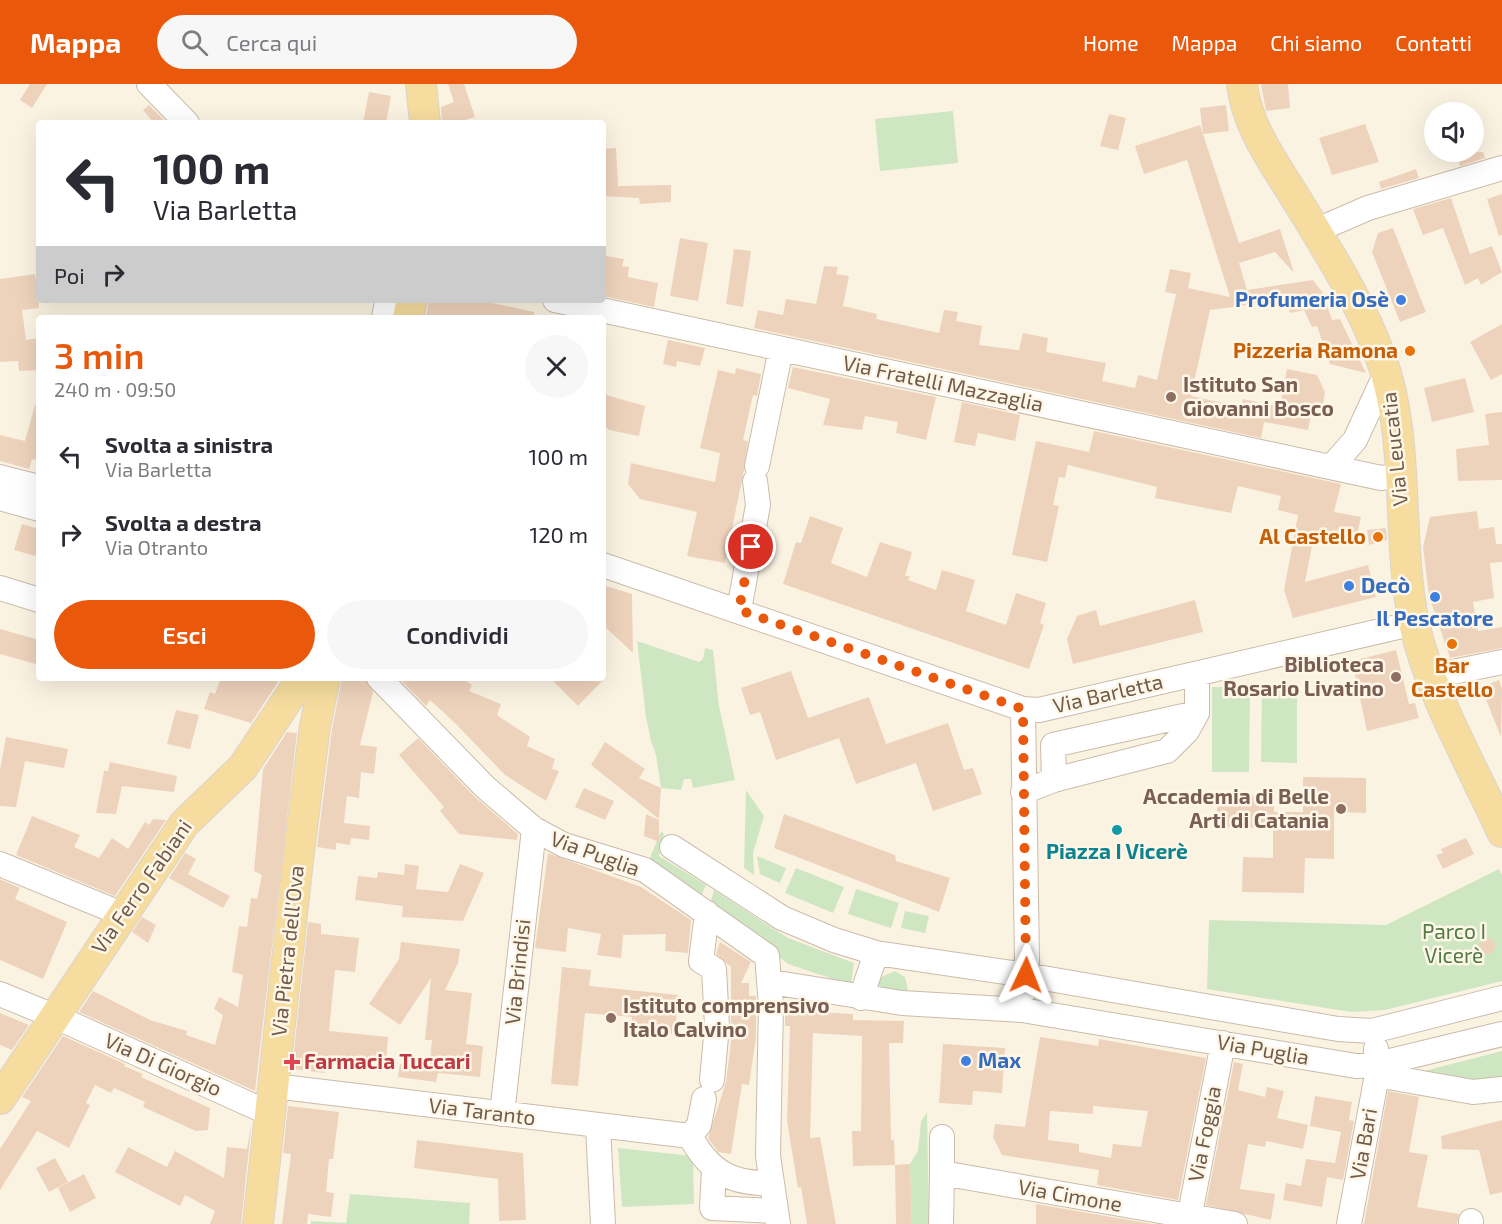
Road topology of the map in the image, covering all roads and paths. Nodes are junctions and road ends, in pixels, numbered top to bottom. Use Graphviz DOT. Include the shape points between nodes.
graph roads {
  1 [pos="149,84"];
  2 [pos="421,84"];
  3 [pos="1242,84"];
  4 [pos="184,120"];
  5 [pos="425,120"];
  6 [pos="1502,168"];
  7 [pos="1315,231"];
  8 [pos="569,303"];
  9 [pos="781,349"];
  10 [pos="1386,374"];
  11 [pos="1332,466"];
  12 [pos="1399,476"];
  13 [pos="0,477"];
  14 [pos="36,486"];
  15 [pos="0,498"];
  16 [pos="36,508"];
  17 [pos="606,566"];
  18 [pos="0,588"];
  19 [pos="36,599"];
  20 [pos="739,610"];
  21 [pos="1415,623"];
  22 [pos="1502,662"];
  23 [pos="1197,674"];
  24 [pos="1432,676"];
  25 [pos="312,681"];
  26 [pos="382,681"];
  27 [pos="1023,709"];
  28 [pos="1197,713"];
  29 [pos="1054,780"];
  30 [pos="1023,792"];
  31 [pos="534,829"];
  32 [pos="1502,832"];
  33 [pos="672,847"];
  34 [pos="0,864"];
  35 [pos="707,913"];
  36 [pos="122,914"];
  37 [pos="876,953"];
  38 [pos="1026,975"];
  39 [pos="771,982"];
  40 [pos="0,994"];
  41 [pos="861,998"];
  42 [pos="1502,998"];
  43 [pos="1022,1010"];
  44 [pos="56,1017"];
  45 [pos="1372,1031"];
  46 [pos="1502,1034"];
  47 [pos="1223,1043"];
  48 [pos="1378,1070"];
  49 [pos="1502,1089"];
  50 [pos="0,1099"];
  51 [pos="272,1100"];
  52 [pos="502,1114"];
  53 [pos="597,1126"];
  54 [pos="690,1136"];
  55 [pos="942,1137"];
  56 [pos="714,1169"];
  57 [pos="942,1173"];
  58 [pos="770,1183"];
  59 [pos="706,1216"];
  60 [pos="777,1218"];
  61 [pos="1189,1220"];
  62 [pos="258,1224"];
  63 [pos="603,1224"];
  64 [pos="940,1224"];
  65 [pos="1235,1224"];
  66 [pos="1349,1224"];
  1 -- 4 [label="street"];
  2 -- 5 [label="main road"];
  3 -- 7 [label="main road, Via Leucatia" via="1252,124"];
  6 -- 7 [label="street" via="1368,208"];
  7 -- 10 [label="main road, Via Leucatia" via="1361,316"];
  8 -- 9 [label="street, Via Fratelli Mazzaglia"];
  9 -- 11 [label="street, Via Fratelli Mazzaglia"];
  9 -- 20 [label="street" via="756,474 758,505"];
  10 -- 11 [label="street" via="1355,440"];
  10 -- 12 [label="main road, Via Leucatia" via="1394,405"];
  11 -- 12 [label="street, Via Fratelli Mazzaglia" via="1381,478"];
  12 -- 21 [label="main road, Via Leucatia" via="1402,533"];
  13 -- 14 [label="street"];
  15 -- 16 [label="street"];
  17 -- 20 [label="street, Via Barletta"];
  18 -- 19 [label="street"];
  20 -- 27 [label="street, Via Barletta"];
  21 -- 23 [label="street, Via Barletta"];
  21 -- 24 [label="main road, Via Leucatia"];
  22 -- 24 [label="street"];
  23 -- 27 [label="street, Via Barletta" via="1039,710"];
  23 -- 28 [label="street"];
  24 -- 32 [label="main road, Via Leucatia"];
  25 -- 36 [label="main road, Via Ferro Fabiani" via="243,767 184,824"];
  25 -- 51 [label="main road, Via Pietra dell'Ova" via="315,726"];
  26 -- 31 [label="street, Via Puglia" via="485,787"];
  27 -- 30 [label="street"];
  28 -- 29 [label="street" via="1188,730 1167,751"];
  28 -- 29 [label="street" via="1053,745"];
  29 -- 30 [label="street"];
  30 -- 38 [label="street"];
  31 -- 35 [label="street, Via Puglia" via="564,845 645,870"];
  31 -- 52 [label="street, Via Brindisi"];
  33 -- 37 [label="street, Via Puglia" via="782,918"];
  34 -- 36 [label="street"];
  35 -- 39 [label="street, Via Puglia" via="767,956"];
  35 -- 54 [label="street" via="701,962 714,969 717,1026 708,1089 699,1125"];
  36 -- 44 [label="main road, Via Ferro Fabiani"];
  37 -- 38 [label="street, Via Puglia"];
  37 -- 41 [label="street"];
  38 -- 43 [label="street"];
  38 -- 45 [label="street, Via Puglia" via="1338,1029"];
  39 -- 41 [label="street, Via Puglia"];
  39 -- 58 [label="street"];
  40 -- 44 [label="street, Via Di Giorgio"];
  41 -- 43 [label="street, Via Puglia"];
  42 -- 45 [label="street, Via Puglia"];
  43 -- 47 [label="street, Via Puglia"];
  44 -- 50 [label="main road, Via Ferro Fabiani"];
  44 -- 51 [label="street, Via Di Giorgio"];
  45 -- 48 [label="street"];
  46 -- 48 [label="street, Via Puglia"];
  47 -- 48 [label="street, Via Puglia"];
  47 -- 61 [label="street, Via Foggia"];
  48 -- 49 [label="street, Via Puglia" via="1465,1091"];
  48 -- 66 [label="street, Via Bari"];
  51 -- 52 [label="street, Via Taranto"];
  51 -- 62 [label="main road, Via Pietra dell'Ova"];
  52 -- 53 [label="street, Via Taranto"];
  53 -- 54 [label="street, Via Taranto"];
  53 -- 63 [label="street"];
  54 -- 56 [label="street"];
  55 -- 57 [label="street"];
  56 -- 58 [label="street" via="740,1180"];
  56 -- 59 [label="street"];
  57 -- 61 [label="street, Via Cimone"];
  57 -- 64 [label="street"];
  58 -- 60 [label="street"];
  59 -- 60 [label="street"];
  61 -- 65 [label="street, Via Cimone"];
}
